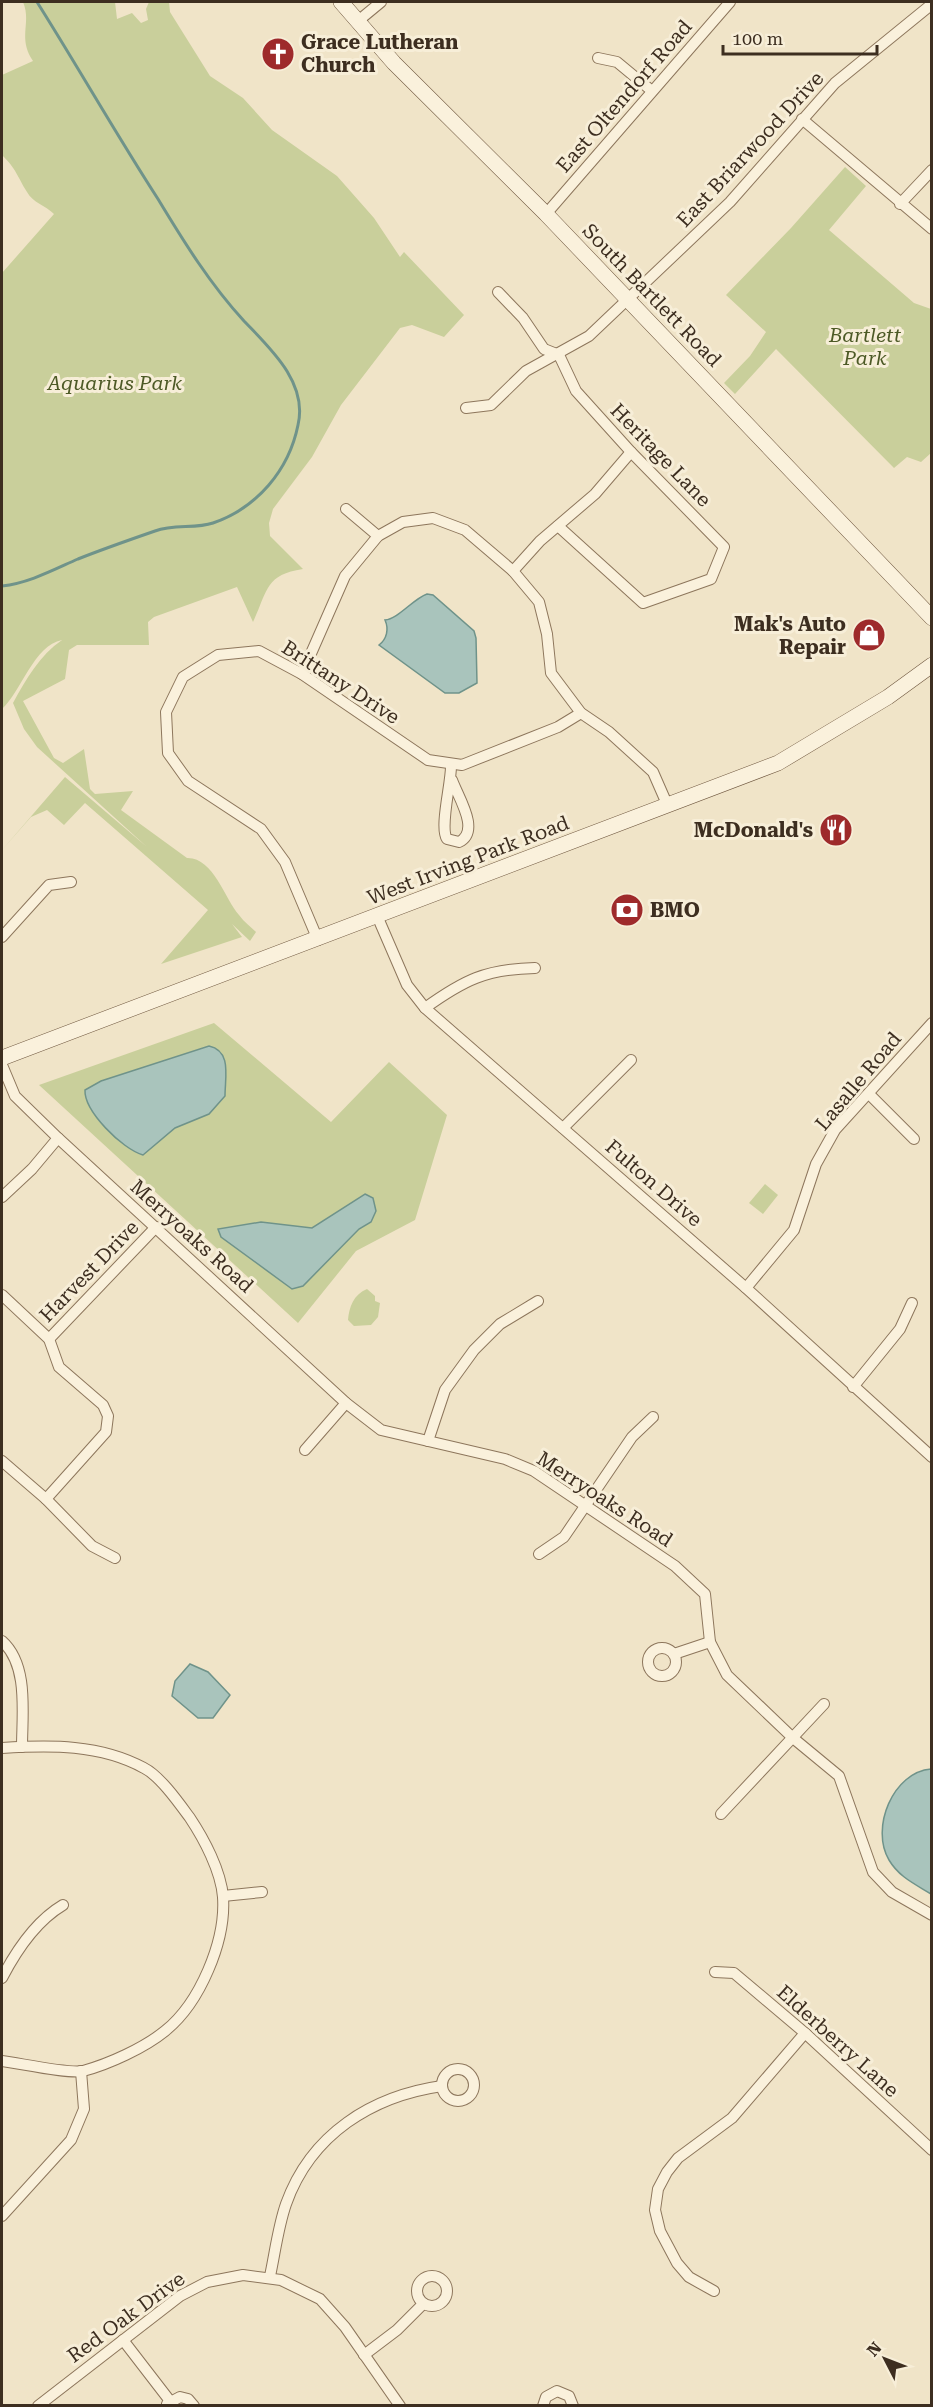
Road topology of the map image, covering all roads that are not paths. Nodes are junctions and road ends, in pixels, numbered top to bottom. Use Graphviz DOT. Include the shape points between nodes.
graph roads {
  1 [pos="341,2"];
  2 [pos="381,2"];
  3 [pos="730,2"];
  4 [pos="932,4"];
  5 [pos="358,21"];
  6 [pos="598,58"];
  7 [pos="652,91"];
  8 [pos="802,119"];
  9 [pos="932,170"];
  10 [pos="900,204"];
  11 [pos="546,214"];
  12 [pos="932,229"];
  13 [pos="498,292"];
  14 [pos="628,302"];
  15 [pos="559,355"];
  16 [pos="466,408"];
  17 [pos="631,452"];
  18 [pos="346,509"];
  19 [pos="558,526"];
  20 [pos="378,537"];
  21 [pos="513,571"];
  22 [pos="932,618"];
  23 [pos="932,665"];
  24 [pos="302,674"];
  25 [pos="581,713"];
  26 [pos="452,764"];
  27 [pos="452,780"];
  28 [pos="667,804"];
  29 [pos="71,882"];
  30 [pos="378,918"];
  31 [pos="2,937"];
  32 [pos="318,940"];
  33 [pos="535,968"];
  34 [pos="425,1008"];
  35 [pos="932,1023"];
  36 [pos="2,1058"];
  37 [pos="631,1060"];
  38 [pos="2,1065"];
  39 [pos="869,1094"];
  40 [pos="563,1128"];
  41 [pos="58,1138"];
  42 [pos="914,1139"];
  43 [pos="2,1197"];
  44 [pos="156,1227"];
  45 [pos="746,1288"];
  46 [pos="2,1295"];
  47 [pos="538,1301"];
  48 [pos="912,1304"];
  49 [pos="49,1339"];
  50 [pos="853,1387"];
  51 [pos="346,1403"];
  52 [pos="653,1418"];
  53 [pos="428,1441"];
  54 [pos="305,1450"];
  55 [pos="932,1457"];
  56 [pos="2,1461"];
  57 [pos="46,1500"];
  58 [pos="587,1506"];
  59 [pos="539,1554"];
  60 [pos="115,1558"];
  61 [pos="2,1641"];
  62 [pos="710,1642"];
  63 [pos="674,1654"];
  64 [pos="824,1704"];
  65 [pos="793,1738"];
  66 [pos="22,1747"];
  67 [pos="2,1748"];
  68 [pos="721,1815"];
  69 [pos="262,1892"];
  70 [pos="223,1896"];
  71 [pos="63,1905"];
  72 [pos="932,1915"];
  73 [pos="715,1972"];
  74 [pos="2,1978"];
  75 [pos="805,2033"];
  76 [pos="2,2061"];
  77 [pos="81,2071"];
  78 [pos="442,2085"];
  79 [pos="932,2150"];
  80 [pos="2,2216"];
  81 [pos="270,2276"];
  82 [pos="714,2291"];
  83 [pos="423,2304"];
  84 [pos="123,2340"];
  85 [pos="364,2355"];
  86 [pos="168,2403"];
  87 [pos="38,2406"];
  88 [pos="194,2406"];
  89 [pos="400,2406"];
  90 [pos="543,2406"];
  91 [pos="573,2406"];
  1 -- 5 [label="main road, South Bartlett Road"];
  2 -- 5 [label="street"];
  3 -- 7 [label="street, East Oltendorf Road"];
  4 -- 8 [label="street, East Briarwood Drive" via="836,83"];
  5 -- 11 [label="main road, South Bartlett Road" via="394,63"];
  6 -- 7 [label="street" via="617,62"];
  7 -- 11 [label="street, East Oltendorf Road"];
  8 -- 10 [label="street"];
  8 -- 14 [label="street, East Briarwood Drive" via="730,202"];
  9 -- 10 [label="street"];
  10 -- 12 [label="street"];
  11 -- 14 [label="main road, South Bartlett Road"];
  13 -- 15 [label="street" via="523,318 544,349"];
  14 -- 15 [label="street, East Briarwood Drive" via="589,336"];
  14 -- 22 [label="main road, South Bartlett Road"];
  15 -- 16 [label="street, East Briarwood Drive" via="526,371 491,405"];
  15 -- 17 [label="street, Heritage Lane" via="576,391"];
  17 -- 19 [label="street" via="595,494"];
  17 -- 19 [label="street, Heritage Lane" via="724,547 711,579 643,603"];
  18 -- 20 [label="street"];
  19 -- 21 [label="street"];
  20 -- 21 [label="street" via="403,522 433,518 465,530"];
  20 -- 24 [label="street" via="345,576"];
  21 -- 25 [label="street" via="539,602 551,673"];
  23 -- 28 [label="main road, West Irving Park Road" via="888,698 778,763"];
  24 -- 26 [label="street, Brittany Drive" via="428,760"];
  24 -- 32 [label="street, Brittany Drive" via="259,651 218,655 183,677 168,705 166,733 168,753 188,781 261,829 285,862"];
  25 -- 26 [label="street, Brittany Drive" via="558,728 462,765"];
  25 -- 28 [label="street" via="609,732 653,772"];
  26 -- 27 [label="street"];
  27 -- 27 [label="street" via="443,829 447,839 459,842 468,835 470,826"];
  28 -- 30 [label="main road, West Irving Park Road"];
  29 -- 31 [label="street" via="49,885"];
  30 -- 32 [label="main road, West Irving Park Road"];
  30 -- 34 [label="street, Fulton Drive" via="407,985"];
  32 -- 36 [label="main road, West Irving Park Road"];
  33 -- 34 [label="street" via="490,972 446,992"];
  34 -- 40 [label="street, Fulton Drive"];
  35 -- 39 [label="street, Lasalle Road"];
  37 -- 40 [label="street"];
  38 -- 41 [label="street, Merryoaks Road" via="15,1096"];
  39 -- 42 [label="street"];
  39 -- 45 [label="street, Lasalle Road" via="836,1130 816,1164 794,1230"];
  40 -- 45 [label="street, Fulton Drive"];
  41 -- 43 [label="street"];
  41 -- 44 [label="street, Merryoaks Road"];
  44 -- 49 [label="street, Harvest Drive"];
  44 -- 51 [label="street, Merryoaks Road"];
  45 -- 50 [label="street, Fulton Drive"];
  46 -- 49 [label="street"];
  47 -- 53 [label="street" via="500,1324 474,1350 445,1390"];
  48 -- 50 [label="street" via="900,1329"];
  49 -- 57 [label="street" via="59,1367 103,1405 108,1416 106,1432"];
  50 -- 55 [label="street, Fulton Drive"];
  51 -- 53 [label="street, Merryoaks Road" via="381,1430"];
  51 -- 54 [label="street"];
  52 -- 58 [label="street" via="632,1437"];
  53 -- 58 [label="street, Merryoaks Road" via="505,1459 534,1471"];
  56 -- 57 [label="street"];
  57 -- 60 [label="street" via="92,1546"];
  58 -- 59 [label="street" via="564,1537"];
  58 -- 62 [label="street, Merryoaks Road" via="675,1566 705,1594"];
  61 -- 66 [label="street" via="21,1679"];
  62 -- 63 [label="street"];
  62 -- 65 [label="street, Merryoaks Road" via="727,1675"];
  64 -- 65 [label="street"];
  65 -- 68 [label="street"];
  65 -- 72 [label="street, Merryoaks Road" via="839,1776 873,1872 892,1892"];
  66 -- 67 [label="street"];
  66 -- 70 [label="street" via="102,1751 146,1768 178,1801 207,1843"];
  69 -- 70 [label="street"];
  70 -- 77 [label="street" via="219,1939 200,1990 166,2031"];
  71 -- 74 [label="street" via="49,1914 12,1958"];
  73 -- 75 [label="street, Elderberry Lane" via="734,1973"];
  75 -- 79 [label="street, Elderberry Lane"];
  75 -- 82 [label="street" via="732,2118 678,2158 658,2189 655,2210 660,2231 677,2263 689,2277"];
  76 -- 77 [label="street"];
  77 -- 80 [label="street" via="84,2109 71,2140"];
  78 -- 81 [label="street" via="380,2102 354,2116 325,2141 290,2194"];
  81 -- 84 [label="street, Red Oak Drive" via="232,2276 198,2285"];
  81 -- 85 [label="street, Red Oak Drive" via="320,2300"];
  83 -- 85 [label="street"];
  84 -- 86 [label="street"];
  84 -- 87 [label="street, Red Oak Drive"];
  85 -- 89 [label="street, Red Oak Drive"];
  86 -- 88 [label="street" via="184,2397"];
  90 -- 91 [label="street" via="546,2397 557,2391 569,2396"];
}
